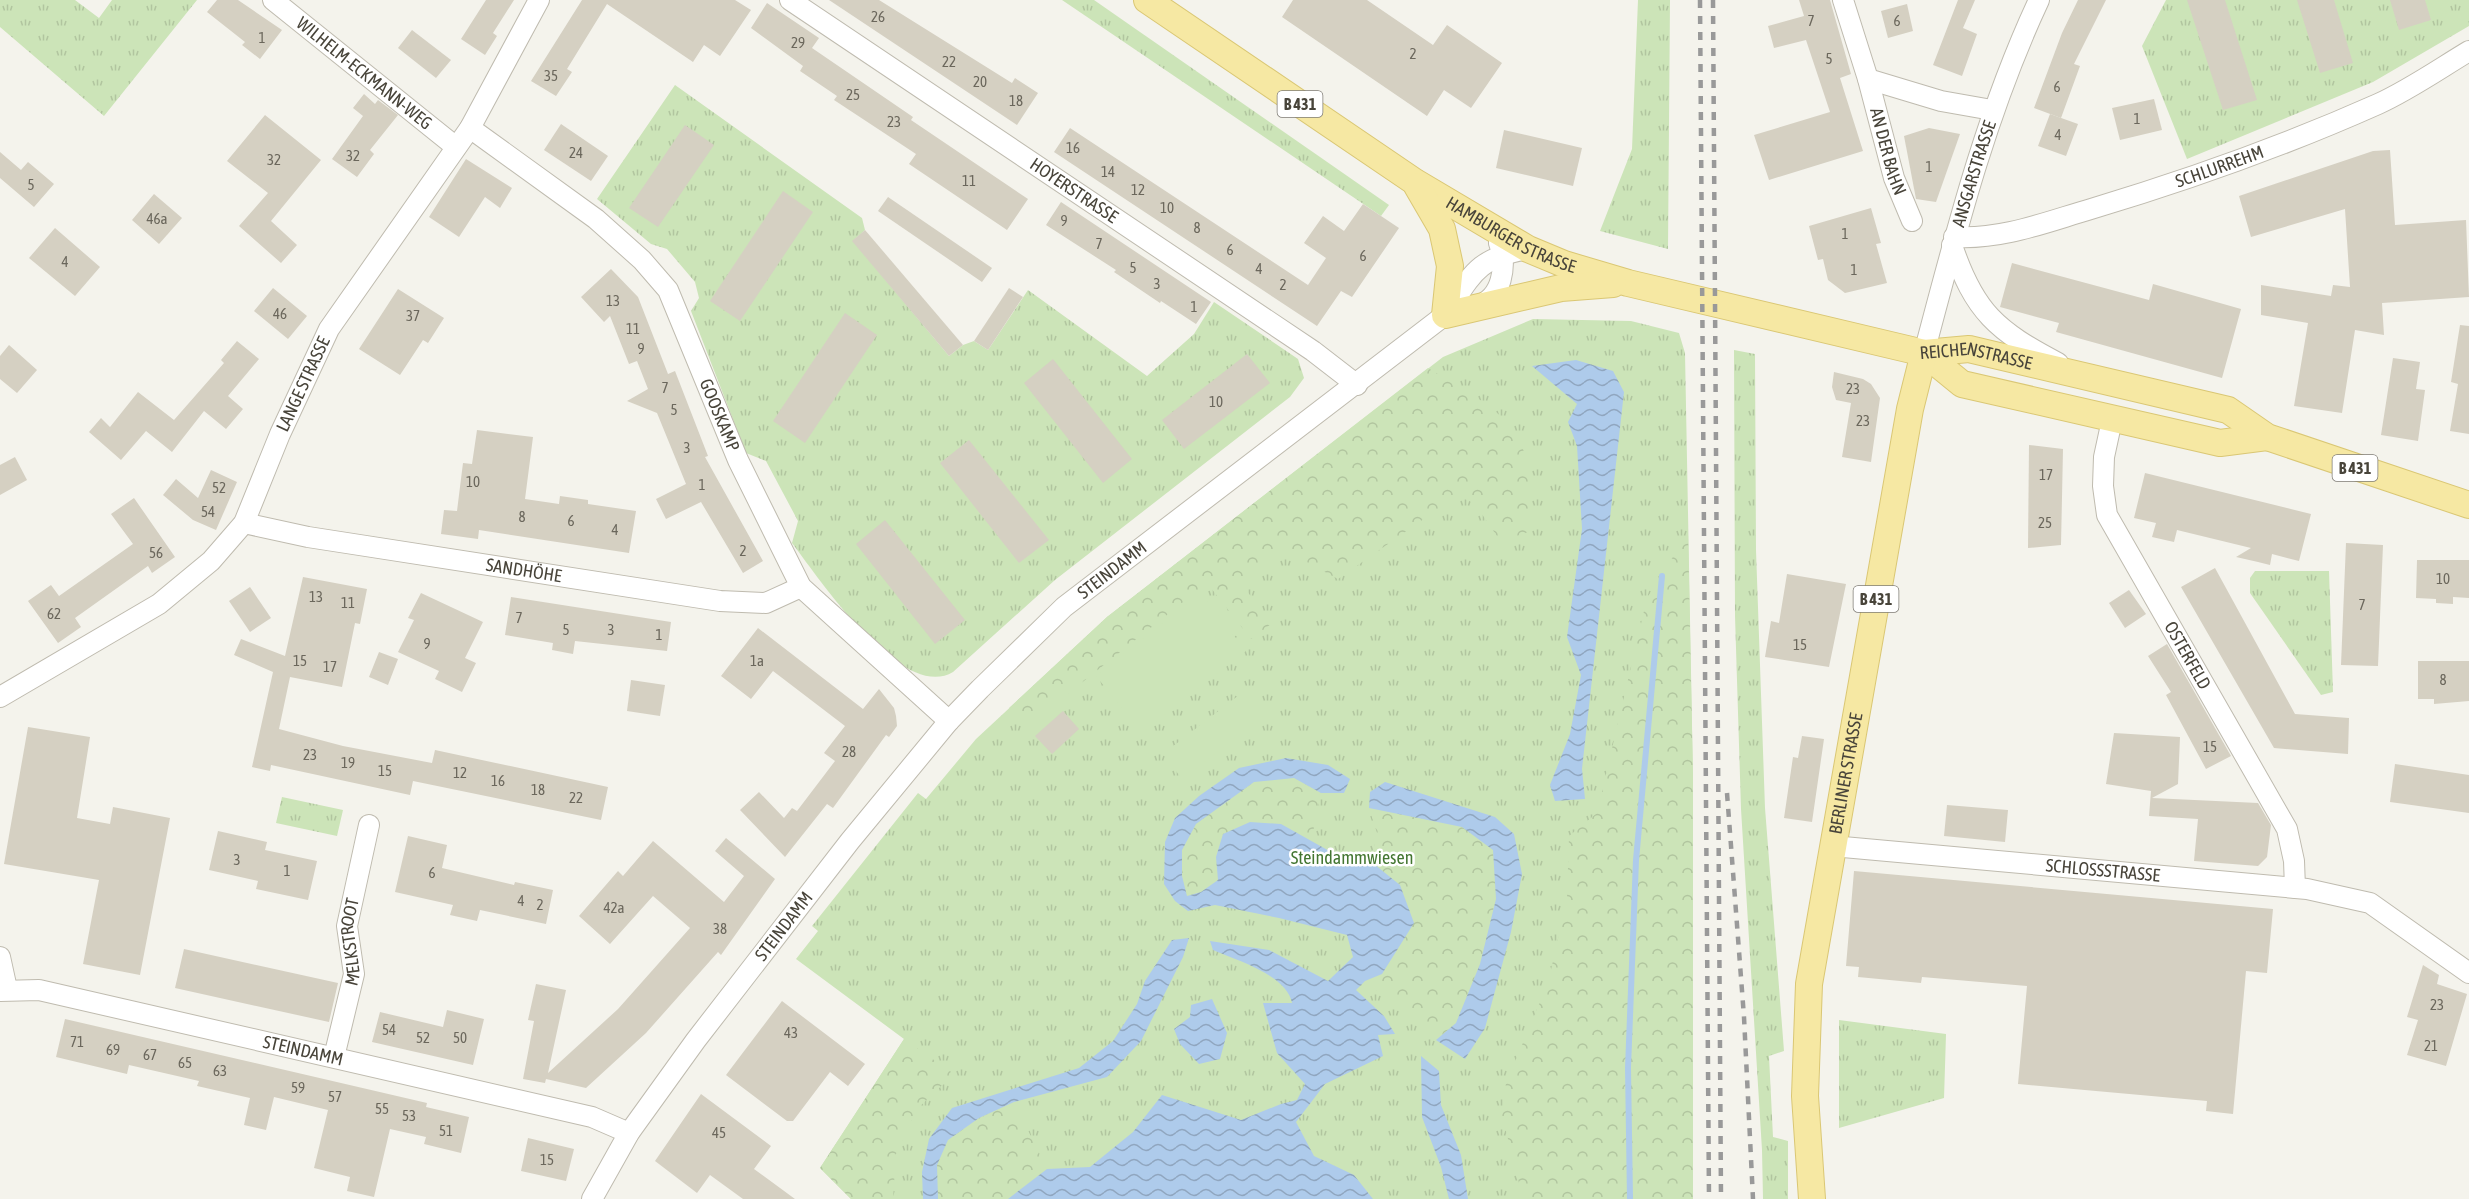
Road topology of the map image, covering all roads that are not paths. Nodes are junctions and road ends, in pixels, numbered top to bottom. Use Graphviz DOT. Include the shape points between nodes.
graph roads {
  1 [pos="273,0"];
  2 [pos="539,0"];
  3 [pos="790,0"];
  4 [pos="1147,0"];
  5 [pos="1843,0"];
  6 [pos="2039,0"];
  7 [pos="2469,51"];
  8 [pos="1868,79"];
  9 [pos="1992,111"];
  10 [pos="470,128"];
  11 [pos="456,147"];
  12 [pos="1415,182"];
  13 [pos="1912,221"];
  14 [pos="1953,241"];
  15 [pos="1498,242"];
  16 [pos="1628,283"];
  17 [pos="1444,315"];
  18 [pos="1924,353"];
  19 [pos="2084,377"];
  20 [pos="1357,385"];
  21 [pos="2112,420"];
  22 [pos="2267,437"];
  23 [pos="2469,506"];
  24 [pos="244,523"];
  25 [pos="801,587"];
  26 [pos="0,696"];
  27 [pos="949,722"];
  28 [pos="369,825"];
  29 [pos="1832,846"];
  30 [pos="2295,888"];
  31 [pos="0,957"];
  32 [pos="2469,973"];
  33 [pos="3,990"];
  34 [pos="334,1057"];
  35 [pos="629,1133"];
  36 [pos="592,1199"];
  37 [pos="1812,1199"];
  1 -- 11 [label="street, WILHELM-ECKMANN-WEG"];
  2 -- 10 [label="street, LANGE STRASSE"];
  3 -- 20 [label="street, HOYERSTRASSE" via="1313,351"];
  4 -- 12 [label="main road, HAMBURGER STRASSE / B 431"];
  5 -- 8 [label="street, AN DER BAHN"];
  6 -- 9 [label="street, ANSGARSTRASSE"];
  7 -- 14 [label="street, SCHLURREHM" via="2380,103 2224,164 2026,228"];
  8 -- 9 [label="street, AN DER BAHN" via="1941,101"];
  8 -- 13 [label="street, AN DER BAHN" via="1894,178"];
  9 -- 14 [label="street, ANSGARSTRASSE"];
  10 -- 11 [label="street, LANGE STRASSE"];
  10 -- 25 [label="street, GOOSKAMP" via="596,219 642,260 668,290 738,460"];
  11 -- 24 [label="street, LANGE STRASSE" via="329,329"];
  12 -- 15 [label="main road, HAMBURGER STRASSE / B 431"];
  12 -- 17 [label="main road" via="1442,229 1450,266"];
  14 -- 18 [label="street, ANSGARSTRASSE"];
  14 -- 19 [label="street" via="1964,280 1984,313 2023,345"];
  15 -- 16 [label="main road, HAMBURGER STRASSE / B 431"];
  15 -- 17 [label="street, STEINDAMM"];
  15 -- 17 [label="street, STEINDAMM" via="1504,268 1498,288 1481,305"];
  16 -- 17 [label="main road" via="1561,288"];
  16 -- 18 [label="main road, HAMBURGER STRASSE / B 431"];
  17 -- 20 [label="street, STEINDAMM"];
  18 -- 19 [label="main road, REICHENSTRASSE / B 431" via="1969,349"];
  18 -- 21 [label="main road, REICHENSTRASSE / B 431" via="1962,384"];
  18 -- 29 [label="main road, BERLINER STRASSE / B 431" via="1910,409"];
  19 -- 22 [label="main road, REICHENSTRASSE / B 431" via="2228,410"];
  20 -- 27 [label="street, STEINDAMM" via="1064,607"];
  21 -- 22 [label="main road, REICHENSTRASSE / B 431" via="2220,443"];
  21 -- 30 [label="street, OSTERFELD" via="2104,457 2107,515 2287,830"];
  22 -- 23 [label="main road, REICHENSTRASSE / B 431"];
  24 -- 25 [label="street, SANDHÖHE" via="308,537 720,601 766,603"];
  24 -- 26 [label="street, LANGE STRASSE" via="211,561 159,604"];
  25 -- 27 [label="street, GOOSKAMP"];
  27 -- 35 [label="street, STEINDAMM" via="850,841"];
  28 -- 34 [label="street, MELKSTROOT" via="347,926 354,974"];
  29 -- 30 [label="street, SCHLOSSSTRASSE"];
  29 -- 37 [label="main road, BERLINER STRASSE / B 431" via="1809,984 1806,1026 1805,1096"];
  30 -- 32 [label="street, SCHLOSSSTRASSE" via="2370,903"];
  31 -- 33 [label="street"];
  33 -- 34 [label="street, STEINDAMM" via="39,990"];
  34 -- 35 [label="street, STEINDAMM" via="592,1117"];
  35 -- 36 [label="street"];
}
